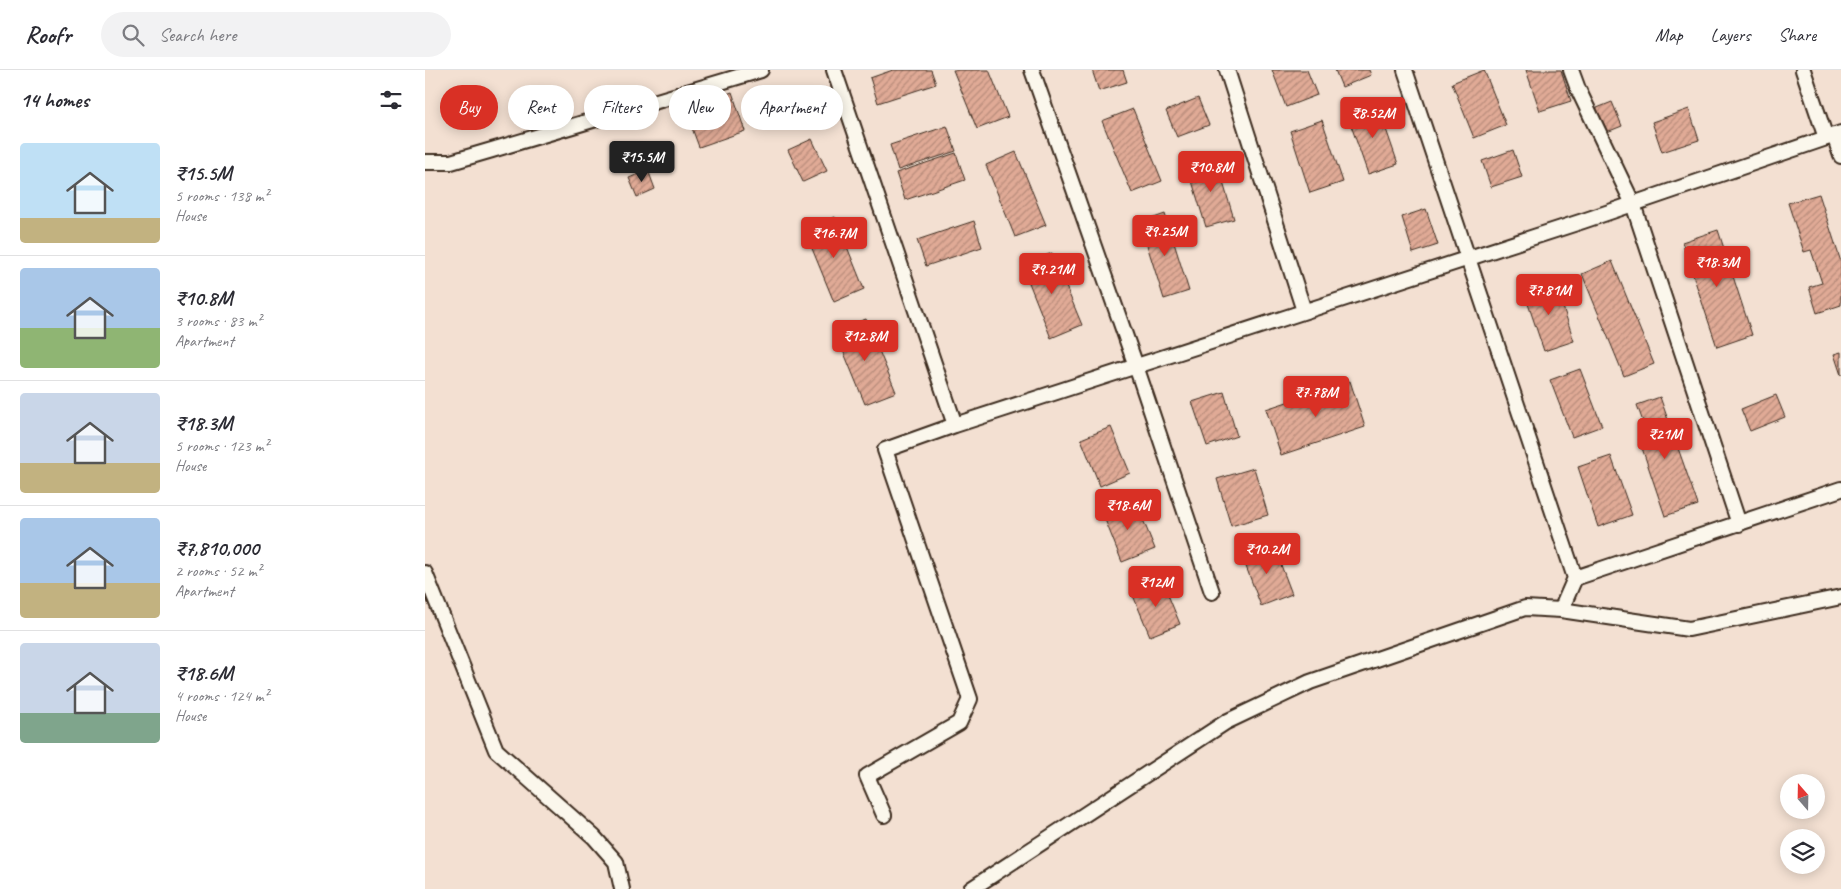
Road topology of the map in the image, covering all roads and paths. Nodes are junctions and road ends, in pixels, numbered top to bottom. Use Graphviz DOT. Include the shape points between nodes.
graph roads {
  1 [pos="761,70"];
  2 [pos="834,70"];
  3 [pos="1032,70"];
  4 [pos="1227,70"];
  5 [pos="1405,70"];
  6 [pos="1571,70"];
  7 [pos="1803,70"];
  8 [pos="1834,136"];
  9 [pos="1841,156"];
  10 [pos="425,162"];
  11 [pos="1633,204"];
  12 [pos="1468,258"];
  13 [pos="1305,311"];
  14 [pos="1136,366"];
  15 [pos="955,424"];
  16 [pos="1841,489"];
  17 [pos="1739,524"];
  18 [pos="425,574"];
  19 [pos="1575,578"];
  20 [pos="1212,592"];
  21 [pos="1841,597"];
  22 [pos="1561,610"];
  23 [pos="884,815"];
  24 [pos="622,889"];
  25 [pos="971,889"];
  1 -- 10 [label="lane" via="451,162"];
  2 -- 15 [label="lane"];
  3 -- 14 [label="lane"];
  4 -- 13 [label="lane"];
  5 -- 12 [label="lane"];
  6 -- 11 [label="lane" via="1577,89"];
  7 -- 8 [label="lane"];
  8 -- 9 [label="lane"];
  8 -- 11 [label="lane"];
  11 -- 12 [label="lane"];
  11 -- 17 [label="lane"];
  12 -- 13 [label="lane"];
  12 -- 19 [label="lane"];
  13 -- 14 [label="lane"];
  14 -- 15 [label="lane"];
  14 -- 20 [label="lane"];
  15 -- 23 [label="lane" via="885,450 970,699 959,723 867,776"];
  16 -- 17 [label="lane"];
  17 -- 19 [label="lane"];
  18 -- 24 [label="lane" via="496,750 594,837 616,862"];
  19 -- 22 [label="lane"];
  21 -- 22 [label="lane" via="1689,629"];
  22 -- 25 [label="lane" via="1525,608 1310,682 1226,722"];
}
